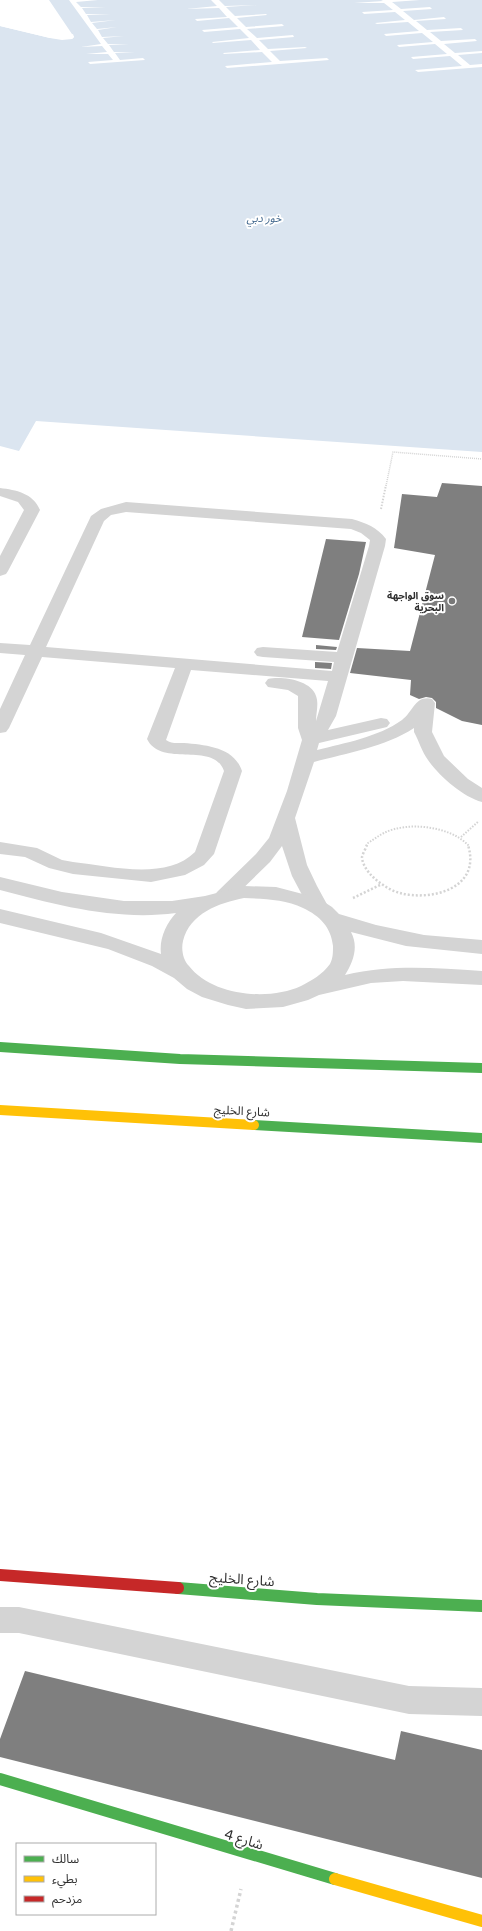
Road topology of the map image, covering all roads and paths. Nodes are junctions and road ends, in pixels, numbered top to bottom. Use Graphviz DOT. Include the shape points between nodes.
graph roads {
  1 [pos="482,459"];
  2 [pos="0,492"];
  3 [pos="364,528"];
  4 [pos="0,571"];
  5 [pos="0,648"];
  6 [pos="36,651"];
  7 [pos="263,652"];
  8 [pos="344,658"];
  9 [pos="185,664"];
  10 [pos="220,667"];
  11 [pos="338,677"];
  12 [pos="421,700"];
  13 [pos="0,728"];
  14 [pos="311,740"];
  15 [pos="305,758"];
  16 [pos="482,796"];
  17 [pos="286,818"];
  18 [pos="482,818"];
  19 [pos="461,837"];
  20 [pos="471,845"];
  21 [pos="0,848"];
  22 [pos="0,883"];
  23 [pos="451,893"];
  24 [pos="216,899"];
  25 [pos="325,913"];
  26 [pos="0,916"];
  27 [pos="482,948"];
  28 [pos="182,972"];
  29 [pos="482,978"];
  30 [pos="312,990"];
  31 [pos="0,1047"];
  32 [pos="482,1068"];
  33 [pos="0,1110"];
  34 [pos="482,1138"];
  35 [pos="0,1575"];
  36 [pos="482,1606"];
  37 [pos="0,1620"];
  38 [pos="482,1702"];
  39 [pos="0,1779"];
  40 [pos="249,1856"];
  41 [pos="482,1921"];
  42 [pos="231,1931"];
  1 -- 3 [label="path" via="393,452 381,509"];
  2 -- 4 [label="lane" via="23,498 32,510"];
  3 -- 6 [label="lane" via="352,524 137,507 106,512 96,521"];
  3 -- 8 [label="lane" via="378,539 377,546"];
  5 -- 6 [label="lane"];
  6 -- 9 [label="lane"];
  6 -- 13 [label="lane"];
  7 -- 8 [label="lane"];
  8 -- 11 [label="lane"];
  9 -- 10 [label="lane"];
  9 -- 21 [label="lane" via="156,738 157,742 168,748 215,753 230,761 233,766 207,847 197,861 178,872 137,876 68,868 30,852"];
  10 -- 11 [label="lane"];
  10 -- 14 [label="lane" via="225,674 239,680 291,685 302,689 310,701 306,722"];
  11 -- 14 [label="lane" via="324,724"];
  12 -- 14 [label="lane" via="379,724"];
  12 -- 15 [label="lane" via="417,716 392,733"];
  12 -- 16 [label="lane" via="424,732 436,758 461,783"];
  14 -- 15 [label="lane"];
  15 -- 17 [label="lane"];
  17 -- 24 [label="lane" via="278,839 264,858"];
  17 -- 25 [label="lane" via="295,863 305,885"];
  18 -- 19 [label="path"];
  19 -- 20 [label="path"];
  19 -- 23 [label="path" via="432,827 399,827 373,838 365,847 362,856 363,866 369,876 394,892 427,897"];
  22 -- 24 [label="street" via="89,905 129,908 169,908"];
  24 -- 25 [label="street" via="264,892 302,900"];
  24 -- 28 [label="street" via="192,911 181,921 174,934 174,960"];
  25 -- 27 [label="street" via="357,928 413,942"];
  25 -- 30 [label="street" via="340,930 344,943 343,956 327,981"];
  26 -- 28 [label="street" via="119,944 158,959"];
  28 -- 30 [label="street" via="194,984 211,992 251,1002 294,997"];
  29 -- 30 [label="street" via="403,974 341,982"];
  31 -- 32 [label="main road" via="66,1053 218,1060"];
  33 -- 34 [label="main road, شارع الخليج"];
  35 -- 36 [label="main road, شارع الخليج" via="317,1599"];
  37 -- 38 [label="lane" via="19,1620 409,1700"];
  39 -- 40 [label="main road, شارع 4"];
  40 -- 41 [label="main road, شارع 4"];
  40 -- 42 [label="path"];
}
